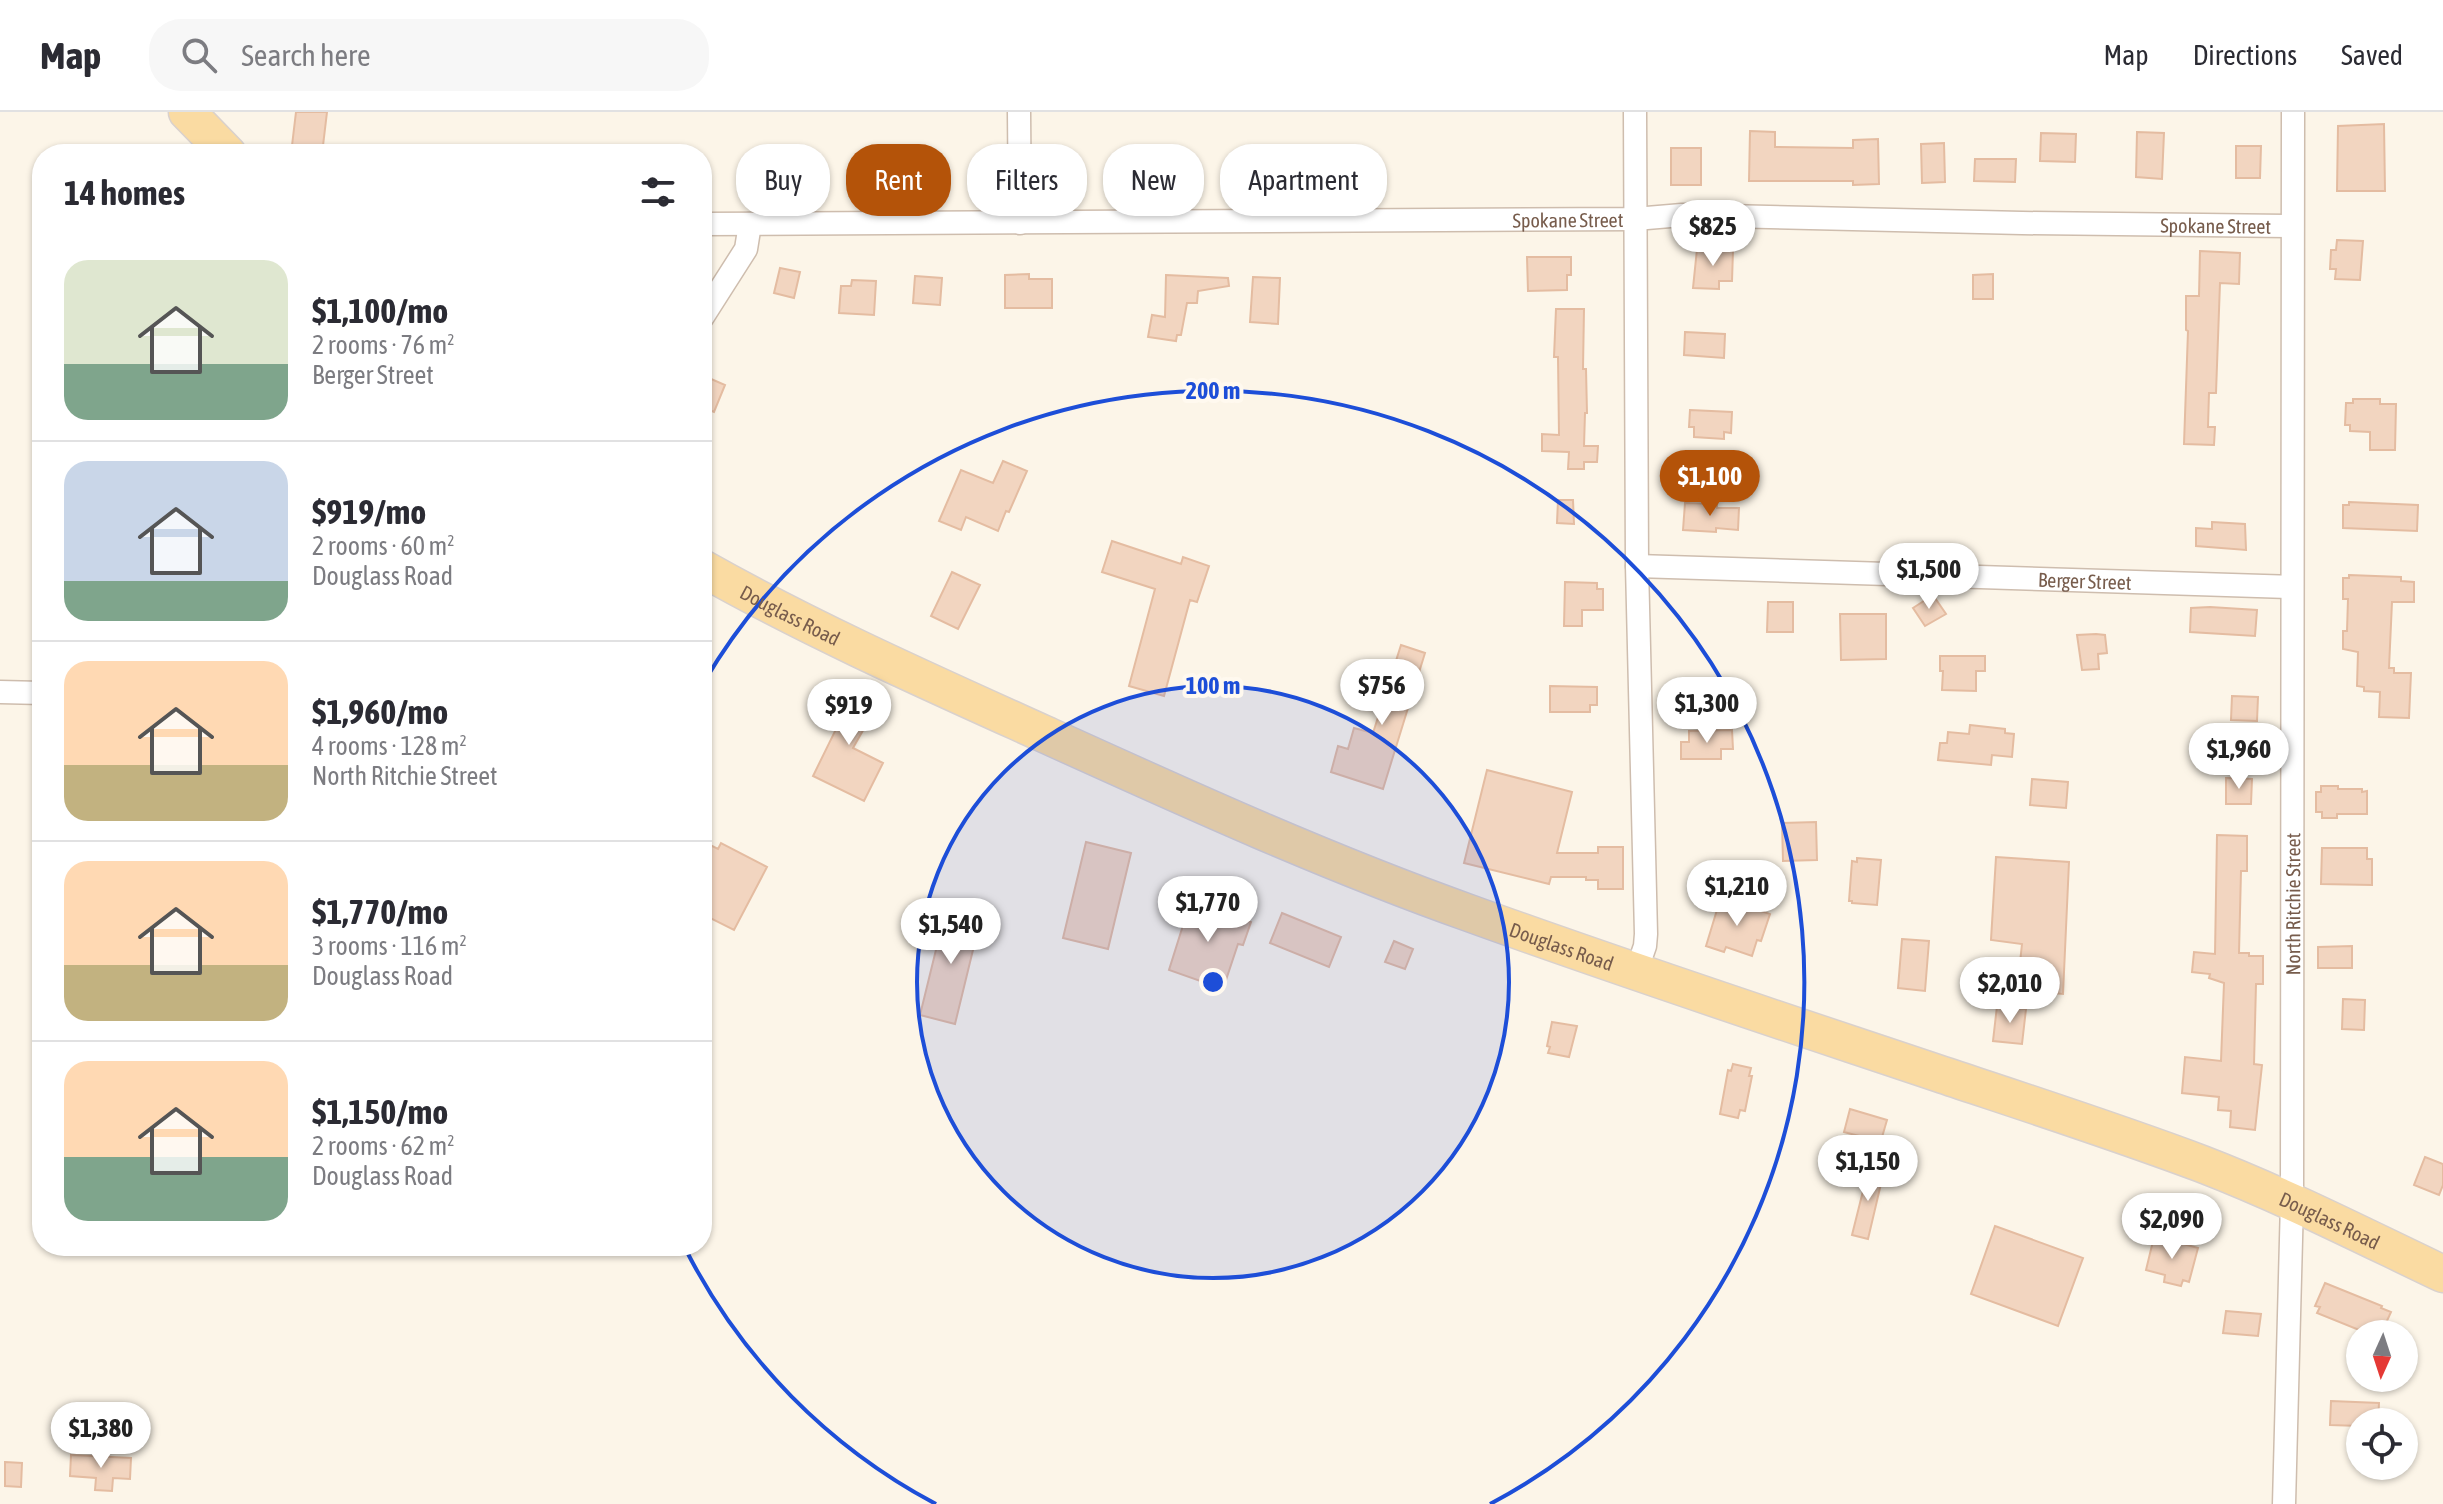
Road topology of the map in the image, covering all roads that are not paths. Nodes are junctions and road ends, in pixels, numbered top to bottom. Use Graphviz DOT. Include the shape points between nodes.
graph roads {
  1 [pos="187,112"];
  2 [pos="1019,112"];
  3 [pos="1635,112"];
  4 [pos="2293,112"];
  5 [pos="218,144"];
  6 [pos="1635,219"];
  7 [pos="1020,223"];
  8 [pos="712,224"];
  9 [pos="750,224"];
  10 [pos="2291,226"];
  11 [pos="712,302"];
  12 [pos="1637,566"];
  13 [pos="712,574"];
  14 [pos="2292,587"];
  15 [pos="0,692"];
  16 [pos="32,693"];
  17 [pos="1636,972"];
  18 [pos="2292,1202"];
  19 [pos="2443,1274"];
  20 [pos="2284,1504"];
  1 -- 5 [label="main road"];
  2 -- 7 [label="street"];
  3 -- 6 [label="street"];
  4 -- 10 [label="street, North Ritchie Street"];
  6 -- 7 [label="street, Spokane Street"];
  6 -- 10 [label="street, Spokane Street" via="1682,215"];
  6 -- 12 [label="street"];
  7 -- 9 [label="street, Spokane Street"];
  8 -- 9 [label="street, Spokane Street"];
  9 -- 11 [label="street" via="746,249"];
  10 -- 14 [label="street, North Ritchie Street"];
  12 -- 14 [label="street, Berger Street"];
  12 -- 17 [label="street" via="1646,934"];
  13 -- 17 [label="main road, Douglass Road" via="790,617 1218,813 1413,893"];
  14 -- 18 [label="street, North Ritchie Street"];
  15 -- 16 [label="street"];
  17 -- 18 [label="main road, Douglass Road" via="2082,1121"];
  18 -- 19 [label="main road, Douglass Road"];
  18 -- 20 [label="street, North Ritchie Street"];
}
